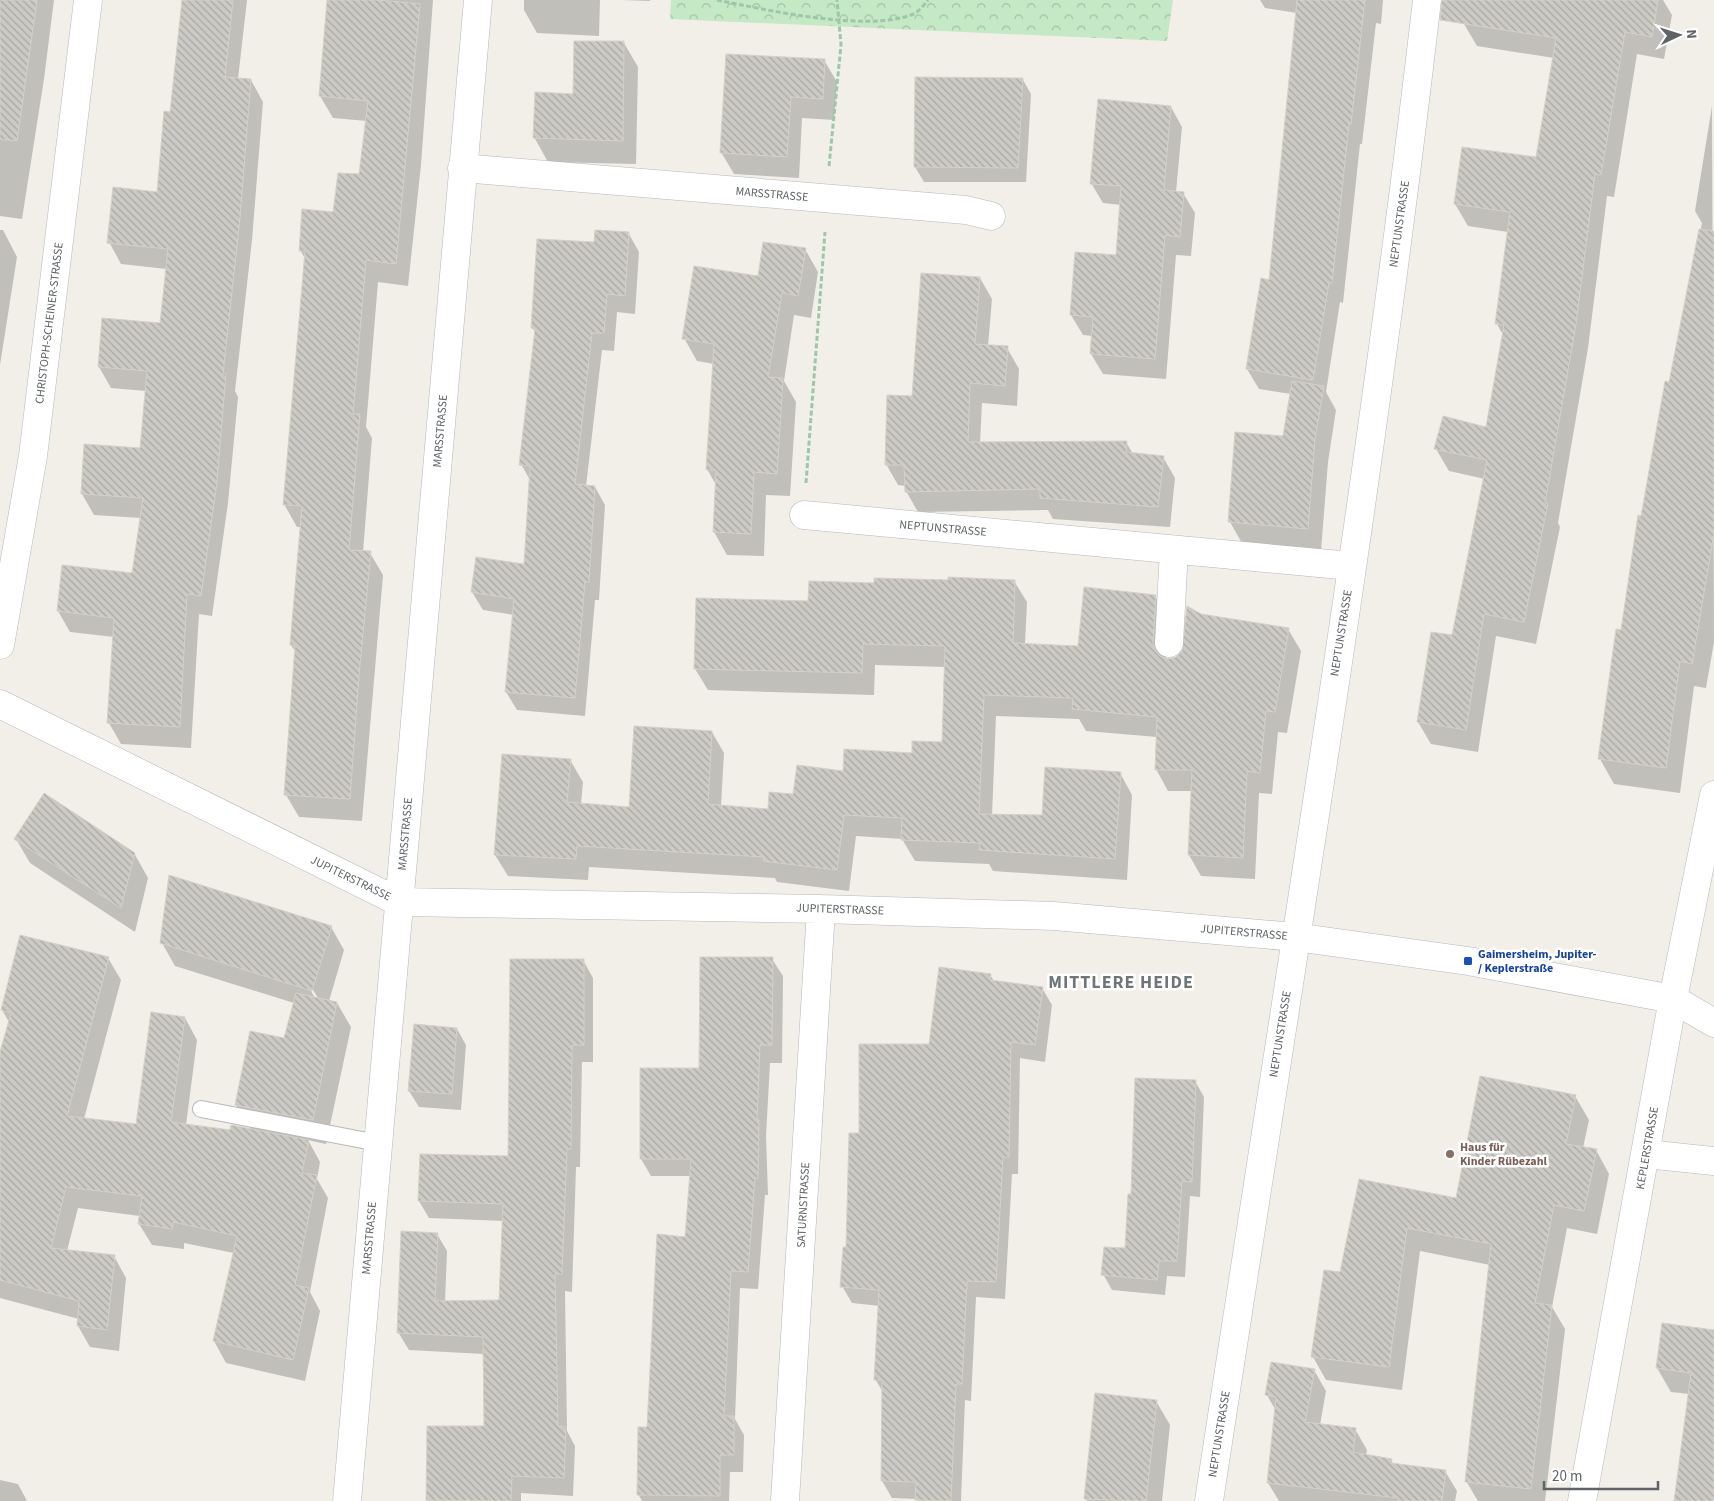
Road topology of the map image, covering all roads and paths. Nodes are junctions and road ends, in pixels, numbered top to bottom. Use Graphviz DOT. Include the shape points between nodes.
graph roads {
  1 [pos="88,0"];
  2 [pos="478,0"];
  3 [pos="717,0"];
  4 [pos="837,0"];
  5 [pos="928,0"];
  6 [pos="1427,0"];
  7 [pos="839,21"];
  8 [pos="462,168"];
  9 [pos="828,198"];
  10 [pos="991,216"];
  11 [pos="804,515"];
  12 [pos="1174,550"];
  13 [pos="1351,566"];
  14 [pos="1169,643"];
  15 [pos="0,645"];
  16 [pos="0,704"];
  17 [pos="1714,795"];
  18 [pos="399,902"];
  19 [pos="821,909"];
  20 [pos="1295,937"];
  21 [pos="1673,1000"];
  22 [pos="1714,1023"];
  23 [pos="201,1110"];
  24 [pos="378,1143"];
  25 [pos="1646,1154"];
  26 [pos="1714,1161"];
  27 [pos="347,1501"];
  28 [pos="786,1501"];
  29 [pos="1209,1501"];
  30 [pos="1582,1501"];
  1 -- 15 [label="street, CHRISTOPH-SCHEINER-STRASSE" via="33,456"];
  2 -- 8 [label="street, MARSSTRASSE"];
  3 -- 7 [label="path"];
  4 -- 7 [label="path"];
  5 -- 7 [label="path" via="913,15"];
  6 -- 13 [label="street, NEPTUNSTRASSE" via="1408,162"];
  7 -- 9 [label="path" via="842,45"];
  8 -- 9 [label="street, MARSSTRASSE"];
  8 -- 18 [label="street, MARSSTRASSE"];
  9 -- 10 [label="street, MARSSTRASSE" via="966,210"];
  9 -- 11 [label="path"];
  11 -- 12 [label="street, NEPTUNSTRASSE"];
  12 -- 13 [label="street, NEPTUNSTRASSE"];
  12 -- 14 [label="street"];
  13 -- 20 [label="street, NEPTUNSTRASSE"];
  16 -- 18 [label="street, JUPITERSTRASSE"];
  17 -- 21 [label="street, KEPLERSTRASSE"];
  18 -- 19 [label="street, JUPITERSTRASSE"];
  18 -- 24 [label="street, MARSSTRASSE"];
  19 -- 20 [label="street, JUPITERSTRASSE" via="1054,916"];
  19 -- 28 [label="street, SATURNSTRASSE"];
  20 -- 21 [label="street, JUPITERSTRASSE" via="1468,961"];
  20 -- 29 [label="street, NEPTUNSTRASSE"];
  21 -- 22 [label="street, JUPITERSTRASSE"];
  21 -- 25 [label="street, KEPLERSTRASSE"];
  23 -- 24 [label="lane"];
  24 -- 27 [label="street, MARSSTRASSE"];
  25 -- 26 [label="street"];
  25 -- 30 [label="street, KEPLERSTRASSE"];
}
